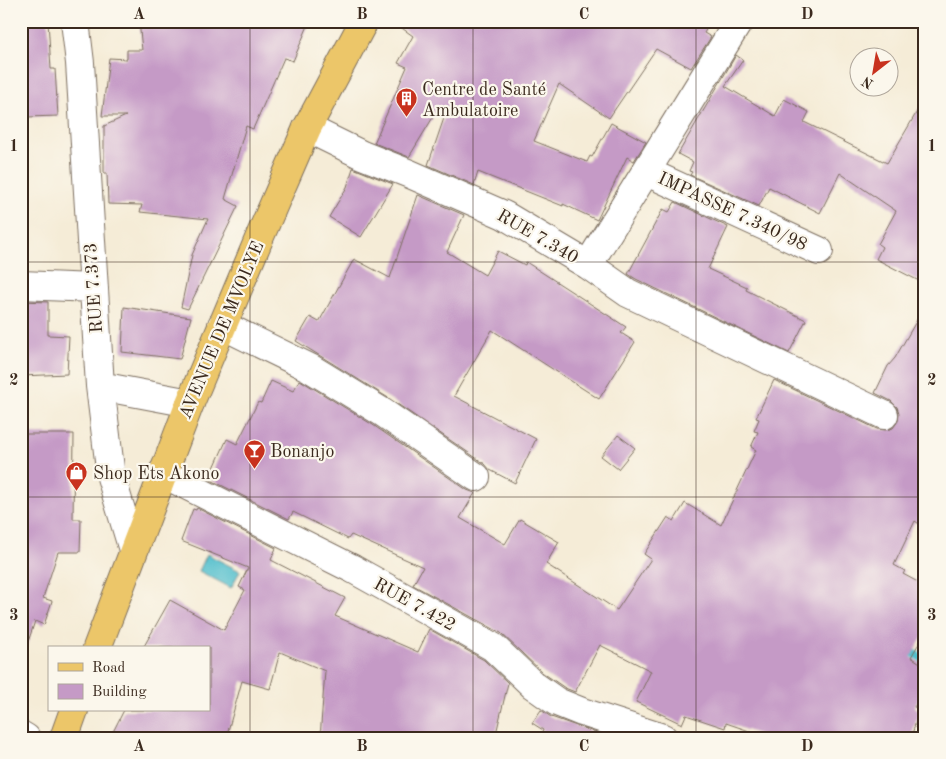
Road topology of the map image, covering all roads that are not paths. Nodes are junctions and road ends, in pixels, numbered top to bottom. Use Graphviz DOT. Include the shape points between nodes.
graph roads {
  1 [pos="75,21"];
  2 [pos="364,21"];
  3 [pos="738,21"];
  4 [pos="307,128"];
  5 [pos="647,172"];
  6 [pos="819,251"];
  7 [pos="588,265"];
  8 [pos="21,285"];
  9 [pos="93,288"];
  10 [pos="222,325"];
  11 [pos="100,386"];
  12 [pos="190,403"];
  13 [pos="884,415"];
  14 [pos="162,473"];
  15 [pos="476,477"];
  16 [pos="133,550"];
  17 [pos="98,646"];
  18 [pos="73,712"];
  19 [pos="21,736"];
  20 [pos="26,738"];
  21 [pos="64,738"];
  22 [pos="663,738"];
  1 -- 9 [label="street, RUE 7.373"];
  2 -- 4 [label="main road, AVENUE DE MVOLYE"];
  3 -- 5 [label="street, RUE 7.340"];
  4 -- 7 [label="street, RUE 7.340" via="362,156 504,215"];
  4 -- 10 [label="main road, AVENUE DE MVOLYE"];
  5 -- 6 [label="street, IMPASSE 7.340/98"];
  5 -- 7 [label="street, RUE 7.340"];
  7 -- 13 [label="street" via="628,293"];
  8 -- 9 [label="street"];
  9 -- 11 [label="street, RUE 7.373"];
  10 -- 12 [label="main road, AVENUE DE MVOLYE"];
  10 -- 15 [label="street" via="310,368 382,412"];
  11 -- 12 [label="street"];
  11 -- 16 [label="street, RUE 7.373" via="111,478"];
  12 -- 14 [label="main road, AVENUE DE MVOLYE"];
  14 -- 16 [label="main road, AVENUE DE MVOLYE"];
  14 -- 22 [label="street, RUE 7.422" via="353,569 494,647 533,685 556,702"];
  16 -- 17 [label="main road, AVENUE DE MVOLYE"];
  18 -- 21 [label="main road"];
  19 -- 20 [label="street"];
}
